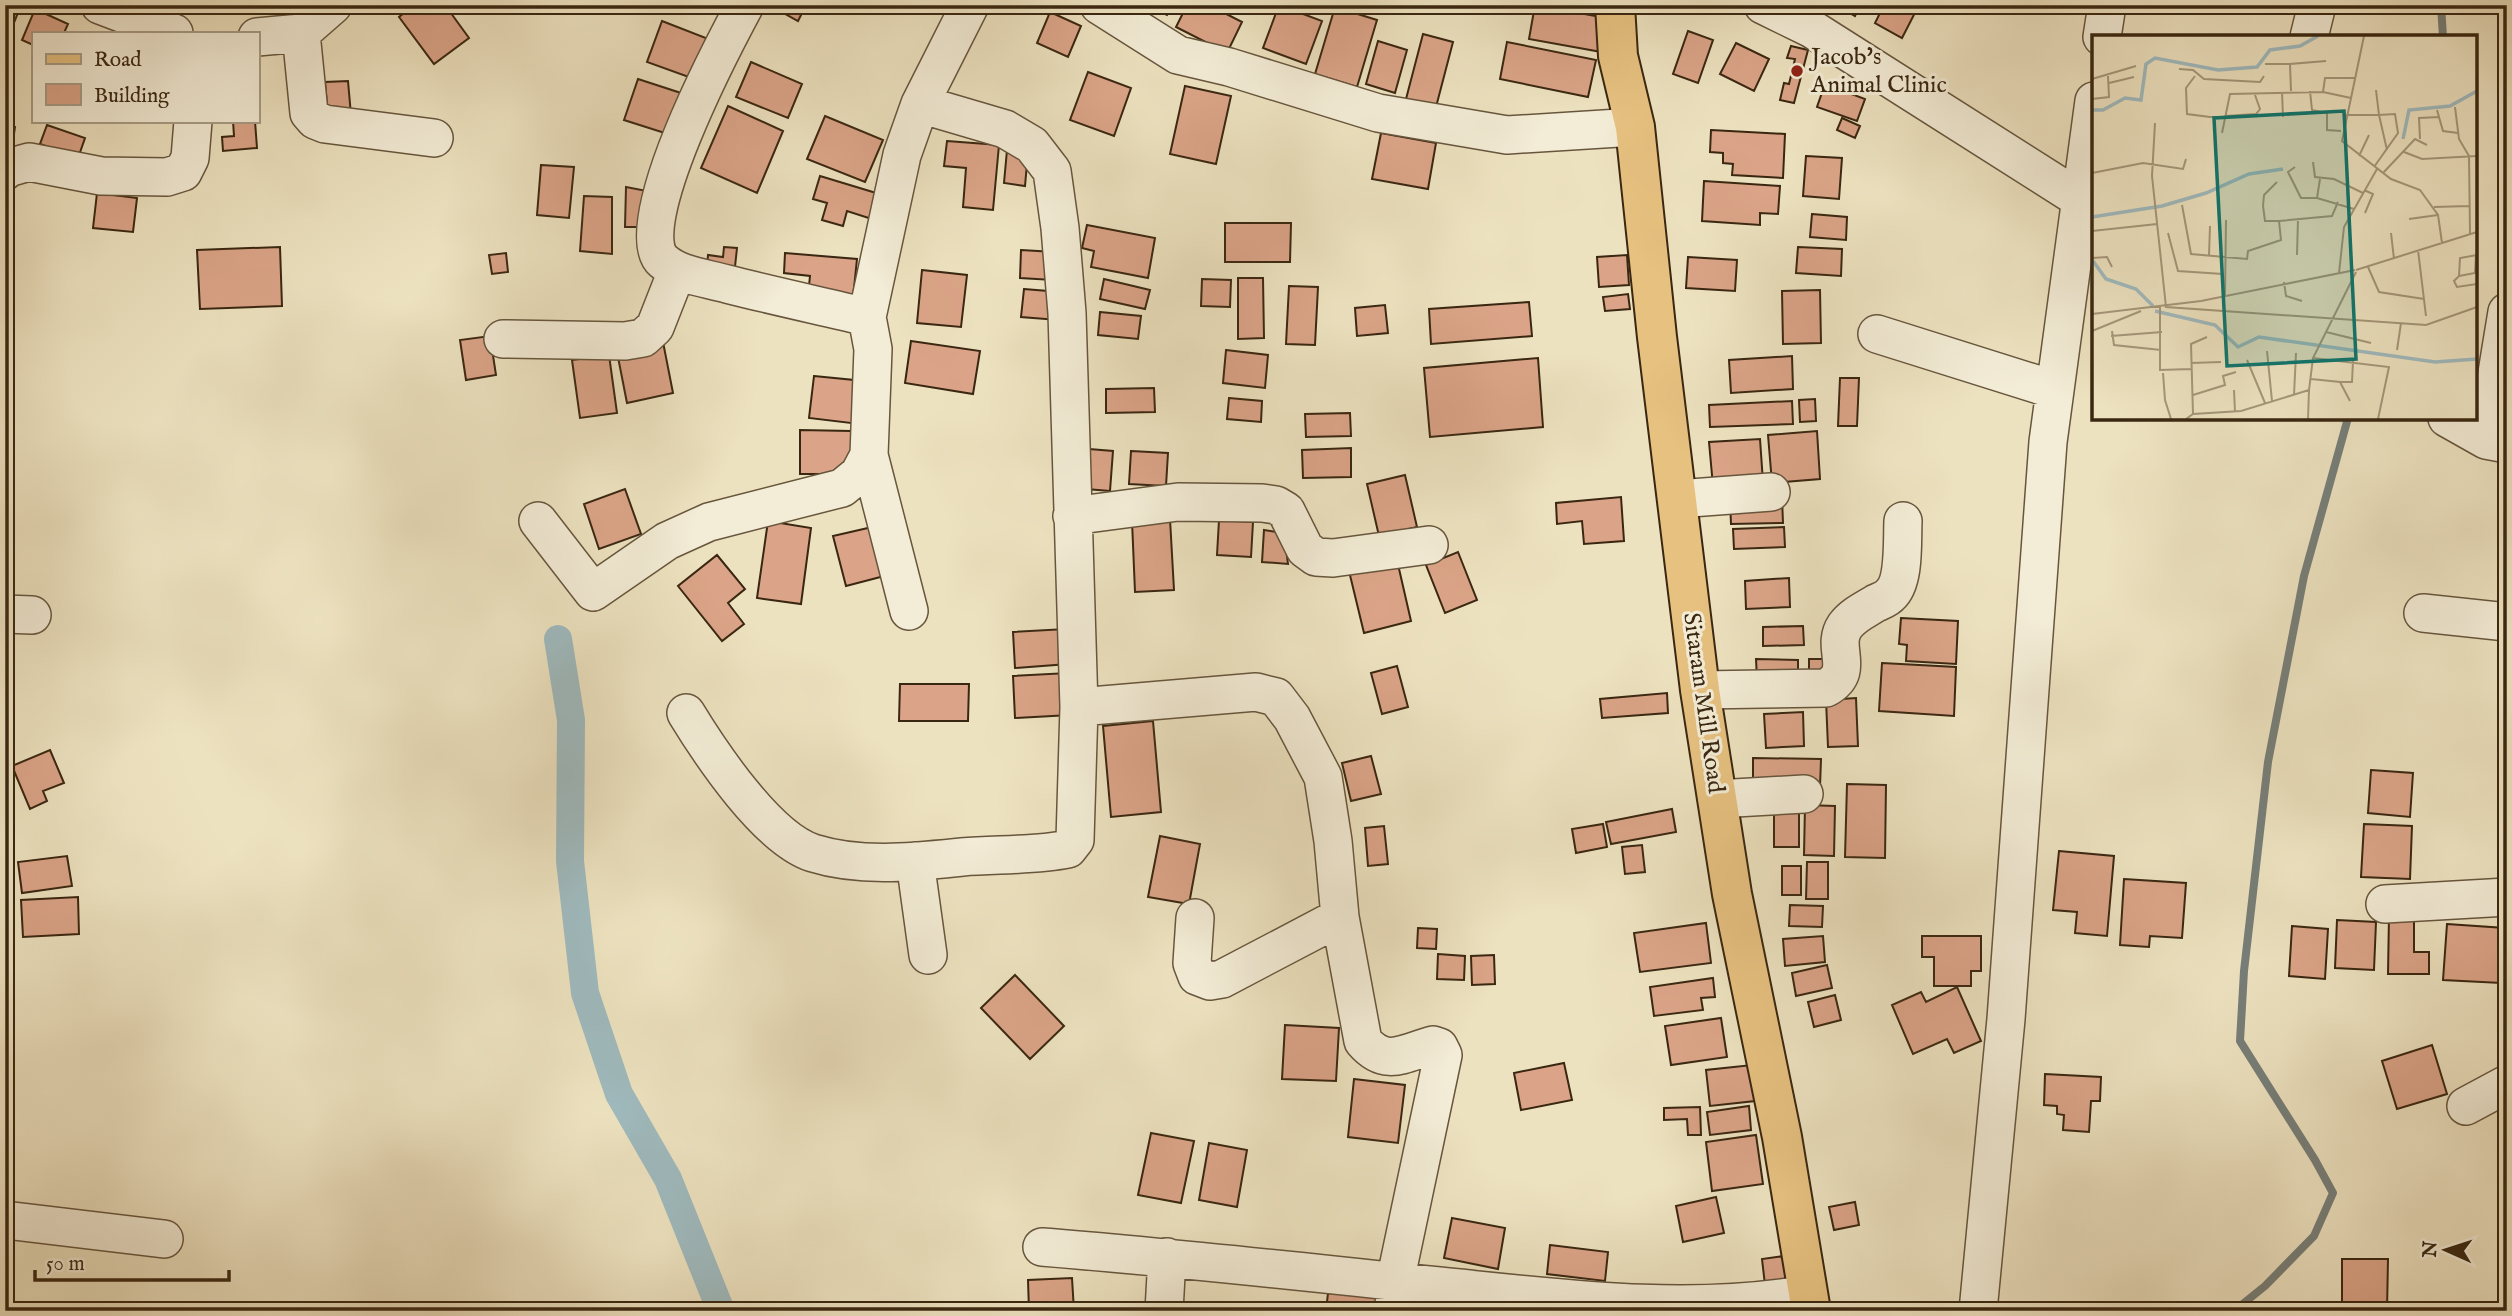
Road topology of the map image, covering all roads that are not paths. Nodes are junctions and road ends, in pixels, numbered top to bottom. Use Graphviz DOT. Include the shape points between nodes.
graph roads {
  1 [pos="100,5"];
  2 [pos="333,5"];
  3 [pos="745,5"];
  4 [pos="971,5"];
  5 [pos="1099,5"];
  6 [pos="1615,5"];
  7 [pos="1632,5"];
  8 [pos="1763,5"];
  9 [pos="2107,5"];
  10 [pos="2317,5"];
  11 [pos="171,32"];
  12 [pos="301,33"];
  13 [pos="2102,35"];
  14 [pos="2310,35"];
  15 [pos="259,37"];
  16 [pos="1626,91"];
  17 [pos="920,104"];
  18 [pos="192,122"];
  19 [pos="1635,127"];
  20 [pos="2092,130"];
  21 [pos="434,138"];
  22 [pos="5,172"];
  23 [pos="2087,204"];
  24 [pos="677,271"];
  25 [pos="2507,312"];
  26 [pos="867,317"];
  27 [pos="1877,334"];
  28 [pos="503,339"];
  29 [pos="2055,390"];
  30 [pos="2451,420"];
  31 [pos="2496,442"];
  32 [pos="869,455"];
  33 [pos="1771,492"];
  34 [pos="1676,499"];
  35 [pos="1072,516"];
  36 [pos="538,520"];
  37 [pos="1903,521"];
  38 [pos="1429,545"];
  39 [pos="909,611"];
  40 [pos="2423,613"];
  41 [pos="2507,622"];
  42 [pos="1700,690"];
  43 [pos="1079,707"];
  44 [pos="686,713"];
  45 [pos="1804,794"];
  46 [pos="1717,799"];
  47 [pos="915,862"];
  48 [pos="2507,897"];
  49 [pos="2385,904"];
  50 [pos="1340,917"];
  51 [pos="1195,918"];
  52 [pos="928,955"];
  53 [pos="2507,1084"];
  54 [pos="2466,1106"];
  55 [pos="5,1220"];
  56 [pos="164,1239"];
  57 [pos="1042,1247"];
  58 [pos="1167,1256"];
  59 [pos="1394,1296"];
  60 [pos="1810,1302"];
  61 [pos="1582,1306"];
  62 [pos="1164,1311"];
  63 [pos="1978,1311"];
  1 -- 11 [label="street"];
  2 -- 12 [label="street"];
  3 -- 24 [label="street" via="684,130 659,203 653,240 660,259"];
  4 -- 17 [label="street"];
  5 -- 19 [label="street" via="1178,55 1378,113 1507,135"];
  6 -- 16 [label="main road, Sitaram Mill Road"];
  7 -- 16 [label="main road"];
  8 -- 23 [label="street" via="1812,29"];
  9 -- 13 [label="street"];
  10 -- 14 [label="street"];
  12 -- 15 [label="street"];
  12 -- 21 [label="street" via="309,113 315,120"];
  16 -- 19 [label="main road, Sitaram Mill Road"];
  17 -- 26 [label="street" via="902,155"];
  17 -- 35 [label="street" via="1005,130 1032,145 1052,171 1066,313"];
  18 -- 22 [label="street" via="190,158 183,172 167,177 101,176 29,162"];
  19 -- 34 [label="main road, Sitaram Mill Road"];
  20 -- 23 [label="street"];
  23 -- 29 [label="street"];
  24 -- 26 [label="street"];
  24 -- 28 [label="street" via="655,327 643,338"];
  25 -- 31 [label="street"];
  26 -- 32 [label="street" via="873,349"];
  27 -- 29 [label="street"];
  29 -- 63 [label="street" via="2006,1019"];
  30 -- 31 [label="street"];
  32 -- 36 [label="street" via="859,474 842,488 709,522 667,541 593,592"];
  32 -- 39 [label="street"];
  33 -- 34 [label="street"];
  34 -- 42 [label="main road, Sitaram Mill Road"];
  35 -- 38 [label="street" via="1178,502 1262,503 1286,511 1305,549 1316,557"];
  35 -- 43 [label="street"];
  37 -- 42 [label="street" via="1899,579 1891,595 1844,627 1838,682 1826,688"];
  40 -- 41 [label="street"];
  42 -- 46 [label="main road, Sitaram Mill Road"];
  43 -- 47 [label="street" via="1075,840 1068,849"];
  43 -- 50 [label="street" via="1256,692 1276,697 1323,777"];
  44 -- 47 [label="street" via="712,756 770,826 810,852 848,861"];
  45 -- 46 [label="street"];
  46 -- 60 [label="main road, Sitaram Mill Road"];
  47 -- 52 [label="street"];
  48 -- 49 [label="street"];
  50 -- 51 [label="street" via="1222,979 1210,981 1197,976 1192,963"];
  50 -- 59 [label="street" via="1363,1041 1373,1053 1387,1058 1454,1043 1443,1055"];
  53 -- 54 [label="street"];
  55 -- 56 [label="street"];
  57 -- 58 [label="street"];
  58 -- 59 [label="street"];
  58 -- 62 [label="street"];
  59 -- 61 [label="street"];
  60 -- 61 [label="street"];
}
